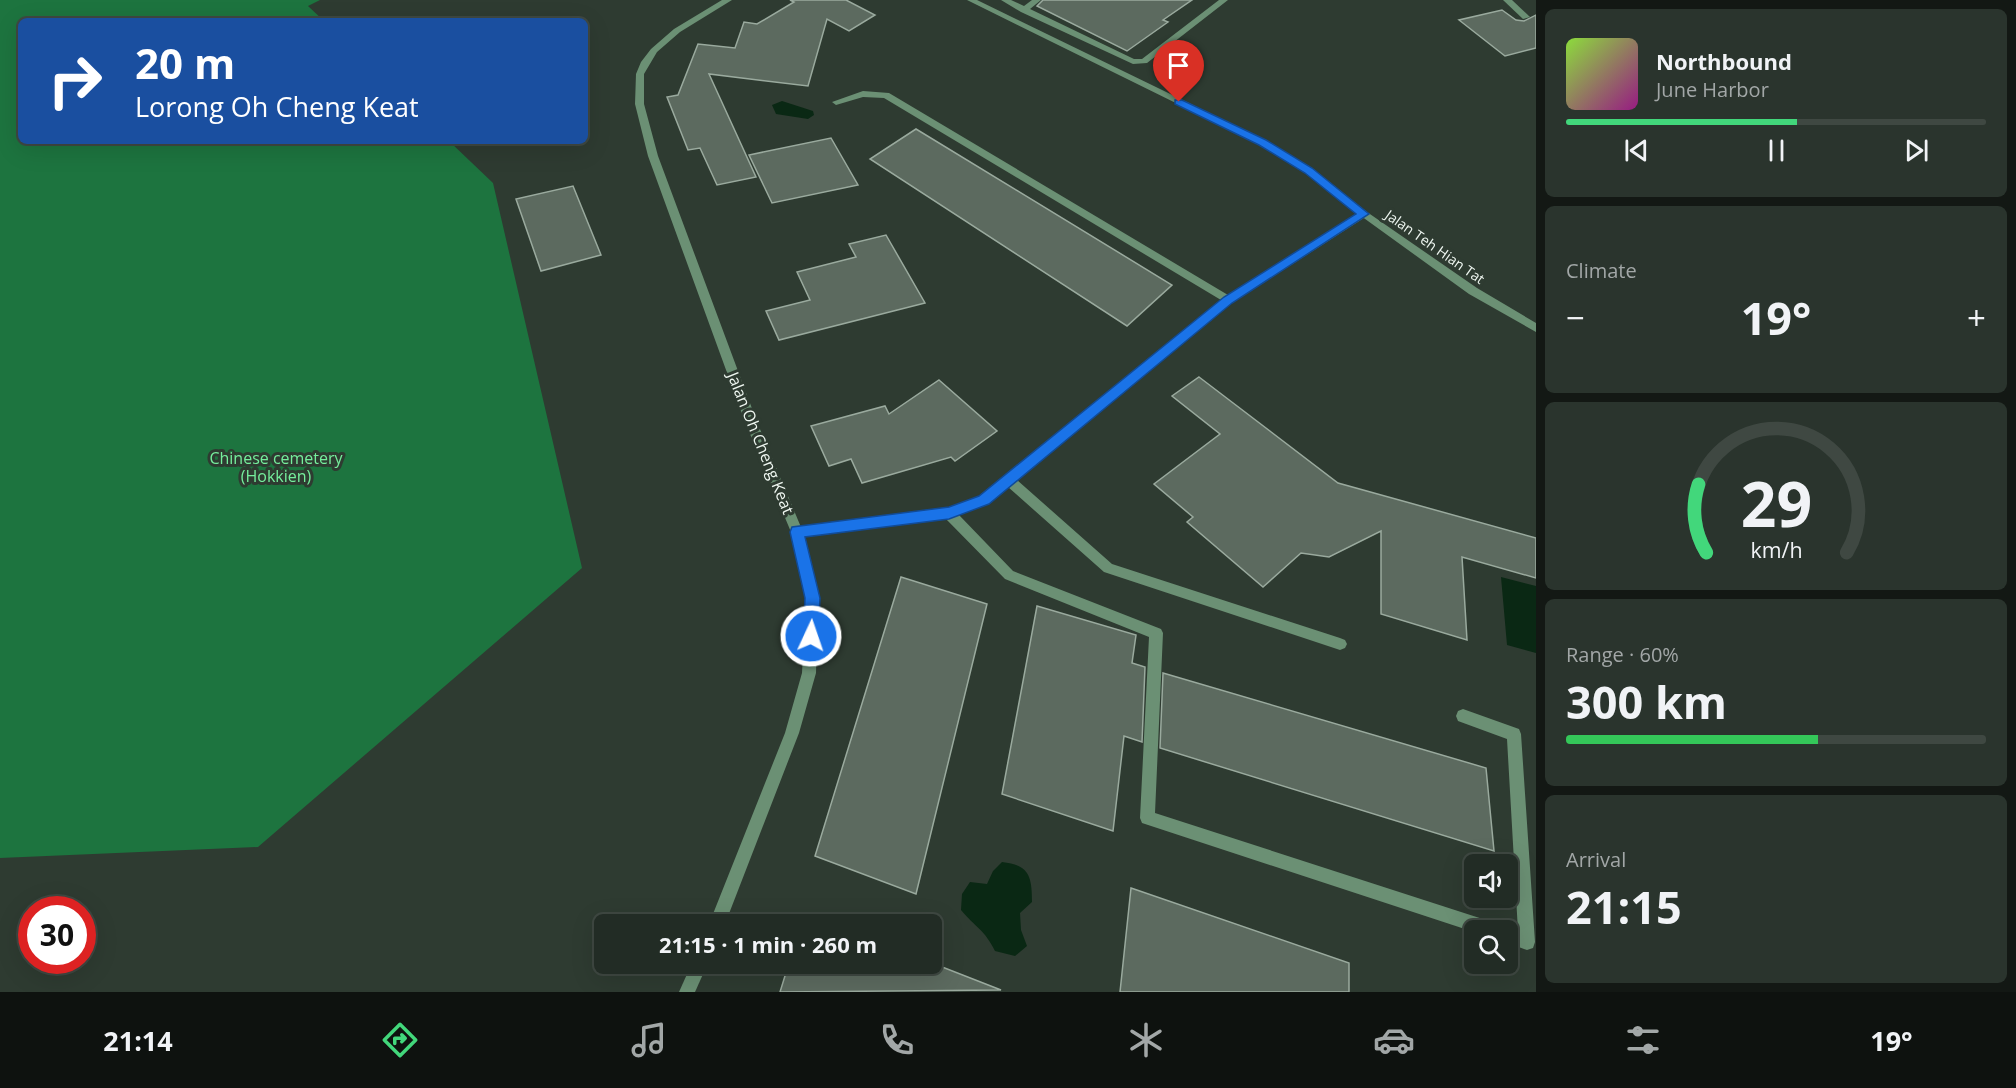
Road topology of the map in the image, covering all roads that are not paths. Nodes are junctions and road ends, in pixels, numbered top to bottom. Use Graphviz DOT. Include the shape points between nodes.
graph roads {
  1 [pos="728,0"];
  2 [pos="971,0"];
  3 [pos="1005,0"];
  4 [pos="1037,0"];
  5 [pos="1224,0"];
  6 [pos="1508,0"];
  7 [pos="1024,10"];
  8 [pos="1526,17"];
  9 [pos="836,102"];
  10 [pos="1364,214"];
  11 [pos="1228,300"];
  12 [pos="1536,328"];
  13 [pos="1008,480"];
  14 [pos="949,513"];
  15 [pos="797,532"];
  16 [pos="1341,644"];
  17 [pos="1463,716"];
  18 [pos="721,914"];
  19 [pos="1464,921"];
  20 [pos="1518,939"];
  21 [pos="695,974"];
  22 [pos="687,992"];
  1 -- 15 [label="street, Jalan Oh Cheng Keat" via="690,21 657,47 640,74 640,112 746,411"];
  2 -- 10 [label="street, Jalan Teh Hian Tat" via="1262,142 1309,170"];
  3 -- 7 [label="street"];
  4 -- 7 [label="street"];
  5 -- 7 [label="street" via="1144,61 1133,62"];
  6 -- 8 [label="street"];
  9 -- 11 [label="street" via="863,94 886,95"];
  10 -- 11 [label="street"];
  10 -- 12 [label="street, Jalan Teh Hian Tat" via="1473,291"];
  11 -- 13 [label="street"];
  13 -- 14 [label="street" via="984,500"];
  13 -- 16 [label="street" via="1108,568"];
  14 -- 15 [label="street"];
  14 -- 19 [label="street" via="1009,575 1156,633 1147,818"];
  15 -- 18 [label="street, Jalan Oh Cheng Keat" via="812,598 809,673 792,734"];
  17 -- 20 [label="street" via="1514,734 1527,942"];
  21 -- 22 [label="street"];
}
